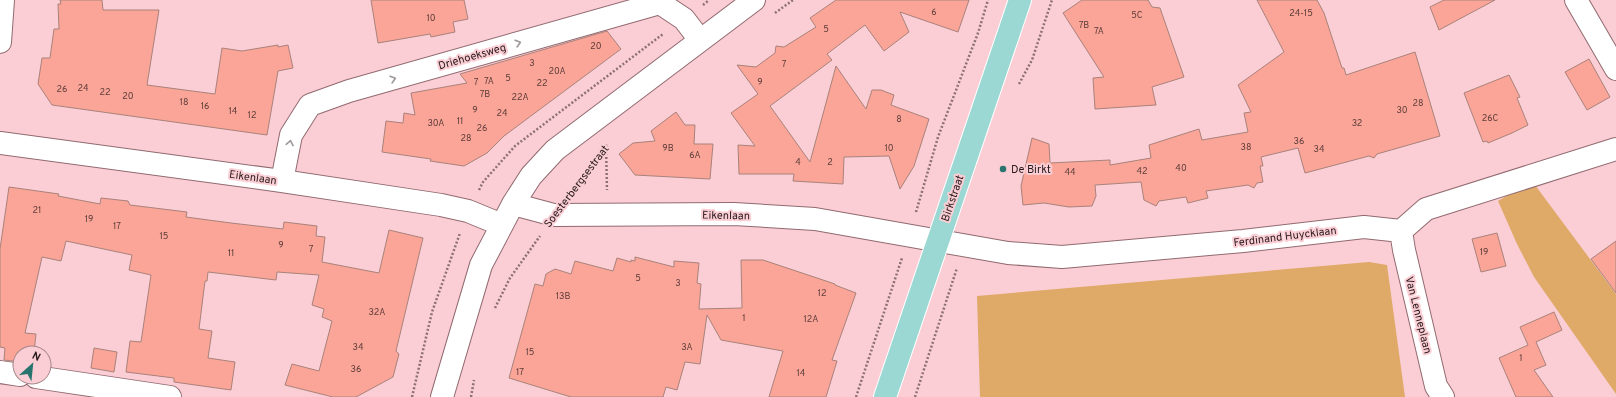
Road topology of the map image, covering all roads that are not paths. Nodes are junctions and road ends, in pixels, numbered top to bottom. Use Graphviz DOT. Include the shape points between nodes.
graph roads {
  1 [pos="3,0"];
  2 [pos="754,0"];
  3 [pos="1020,0"];
  4 [pos="1576,0"];
  5 [pos="681,9"];
  6 [pos="700,40"];
  7 [pos="0,42"];
  8 [pos="1616,69"];
  9 [pos="0,143"];
  10 [pos="1616,149"];
  11 [pos="282,181"];
  12 [pos="513,204"];
  13 [pos="502,225"];
  14 [pos="1401,231"];
  15 [pos="937,242"];
  16 [pos="0,372"];
  17 [pos="12,374"];
  18 [pos="52,379"];
  19 [pos="170,397"];
  20 [pos="442,397"];
  21 [pos="885,397"];
  22 [pos="1443,397"];
  1 -- 7 [label="street"];
  2 -- 6 [label="street"];
  3 -- 15 [label="main road, Birkstraat"];
  4 -- 8 [label="street"];
  5 -- 6 [label="street, Driehoeksweg"];
  11 -- 5 [label="street, Driehoeksweg, one-way" via="291,134 310,105 349,91 660,3"];
  6 -- 12 [label="street" via="555,150 531,176"];
  9 -- 11 [label="street, Eikenlaan"];
  10 -- 14 [label="street" via="1426,209"];
  11 -- 13 [label="street, Eikenlaan" via="441,205 468,211"];
  12 -- 13 [label="street"];
  12 -- 15 [label="street, Eikenlaan" via="554,215 734,214 814,219"];
  13 -- 20 [label="street" via="481,265"];
  14 -- 15 [label="street, Ferdinand Huycklaan" via="1364,227 1062,257 1008,254"];
  14 -- 22 [label="street, Van Lenneplaan" via="1436,386"];
  15 -- 21 [label="main road, Birkstraat"];
  16 -- 17 [label="street"];
  18 -- 19 [label="street"];
}
